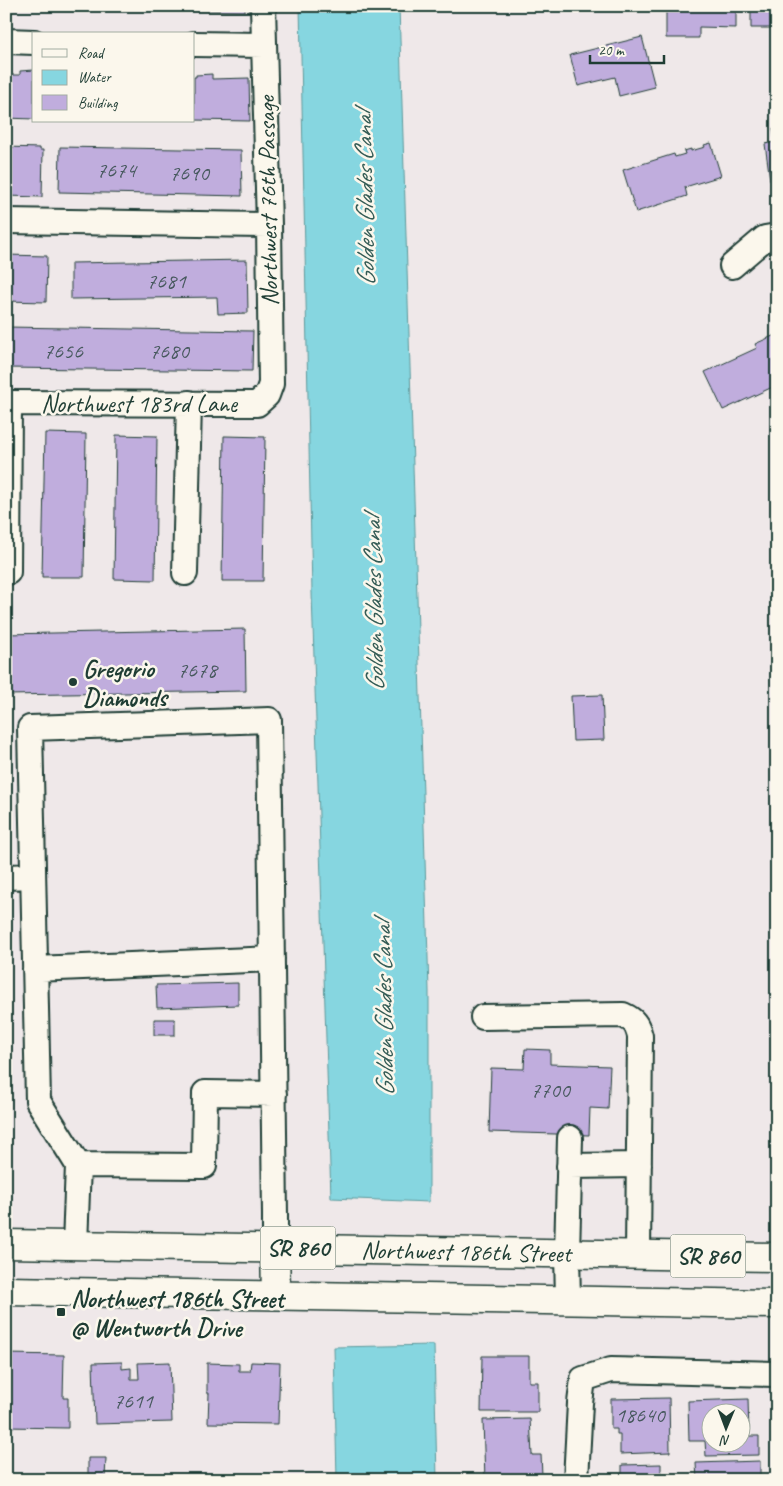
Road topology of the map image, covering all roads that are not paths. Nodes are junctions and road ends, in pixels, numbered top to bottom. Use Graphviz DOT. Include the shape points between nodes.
graph roads {
  1 [pos="263,6"];
  2 [pos="6,41"];
  3 [pos="32,42"];
  4 [pos="195,44"];
  5 [pos="264,45"];
  6 [pos="6,221"];
  7 [pos="268,225"];
  8 [pos="777,236"];
  9 [pos="732,266"];
  10 [pos="267,395"];
  11 [pos="8,403"];
  12 [pos="189,403"];
  13 [pos="8,572"];
  14 [pos="185,573"];
  15 [pos="6,876"];
  16 [pos="33,876"];
  17 [pos="272,959"];
  18 [pos="35,969"];
  19 [pos="483,1017"];
  20 [pos="274,1094"];
  21 [pos="570,1138"];
  22 [pos="78,1165"];
  23 [pos="639,1165"];
  24 [pos="569,1166"];
  25 [pos="6,1244"];
  26 [pos="75,1245"];
  27 [pos="275,1247"];
  28 [pos="567,1253"];
  29 [pos="638,1254"];
  30 [pos="777,1257"];
  31 [pos="6,1291"];
  32 [pos="276,1295"];
  33 [pos="568,1300"];
  34 [pos="777,1304"];
  35 [pos="776,1375"];
  36 [pos="576,1480"];
  1 -- 5 [label="street, Northwest 76th Passage"];
  2 -- 3 [label="street"];
  4 -- 5 [label="street"];
  5 -- 7 [label="street, Northwest 76th Passage"];
  6 -- 7 [label="street"];
  7 -- 10 [label="street, Northwest 76th Passage" via="271,384"];
  8 -- 9 [label="street" via="765,238"];
  10 -- 12 [label="street, Northwest 183rd Lane" via="257,404"];
  11 -- 12 [label="street, Northwest 183rd Lane"];
  11 -- 13 [label="street"];
  12 -- 14 [label="street"];
  15 -- 16 [label="street"];
  16 -- 17 [label="street" via="30,728 269,720"];
  16 -- 18 [label="street"];
  17 -- 18 [label="street"];
  17 -- 20 [label="street"];
  18 -- 22 [label="street" via="38,1101"];
  19 -- 23 [label="street" via="624,1015 633,1020 640,1036"];
  20 -- 22 [label="street" via="205,1093 204,1166"];
  20 -- 27 [label="street"];
  21 -- 24 [label="street"];
  22 -- 26 [label="street"];
  23 -- 24 [label="street"];
  23 -- 29 [label="street"];
  24 -- 28 [label="street"];
  25 -- 26 [label="main road, Northwest 186th Street / SR 860"];
  26 -- 27 [label="main road, Northwest 186th Street / SR 860"];
  27 -- 28 [label="main road, Northwest 186th Street / SR 860"];
  27 -- 32 [label="main road"];
  28 -- 29 [label="main road, Northwest 186th Street / SR 860"];
  28 -- 33 [label="street"];
  29 -- 30 [label="main road, Northwest 186th Street / SR 860"];
  31 -- 32 [label="main road, Northwest 186th Street / SR 860"];
  32 -- 33 [label="main road, Northwest 186th Street / SR 860"];
  33 -- 34 [label="main road, Northwest 186th Street / SR 860"];
  35 -- 36 [label="street" via="611,1370 583,1379"];
}
